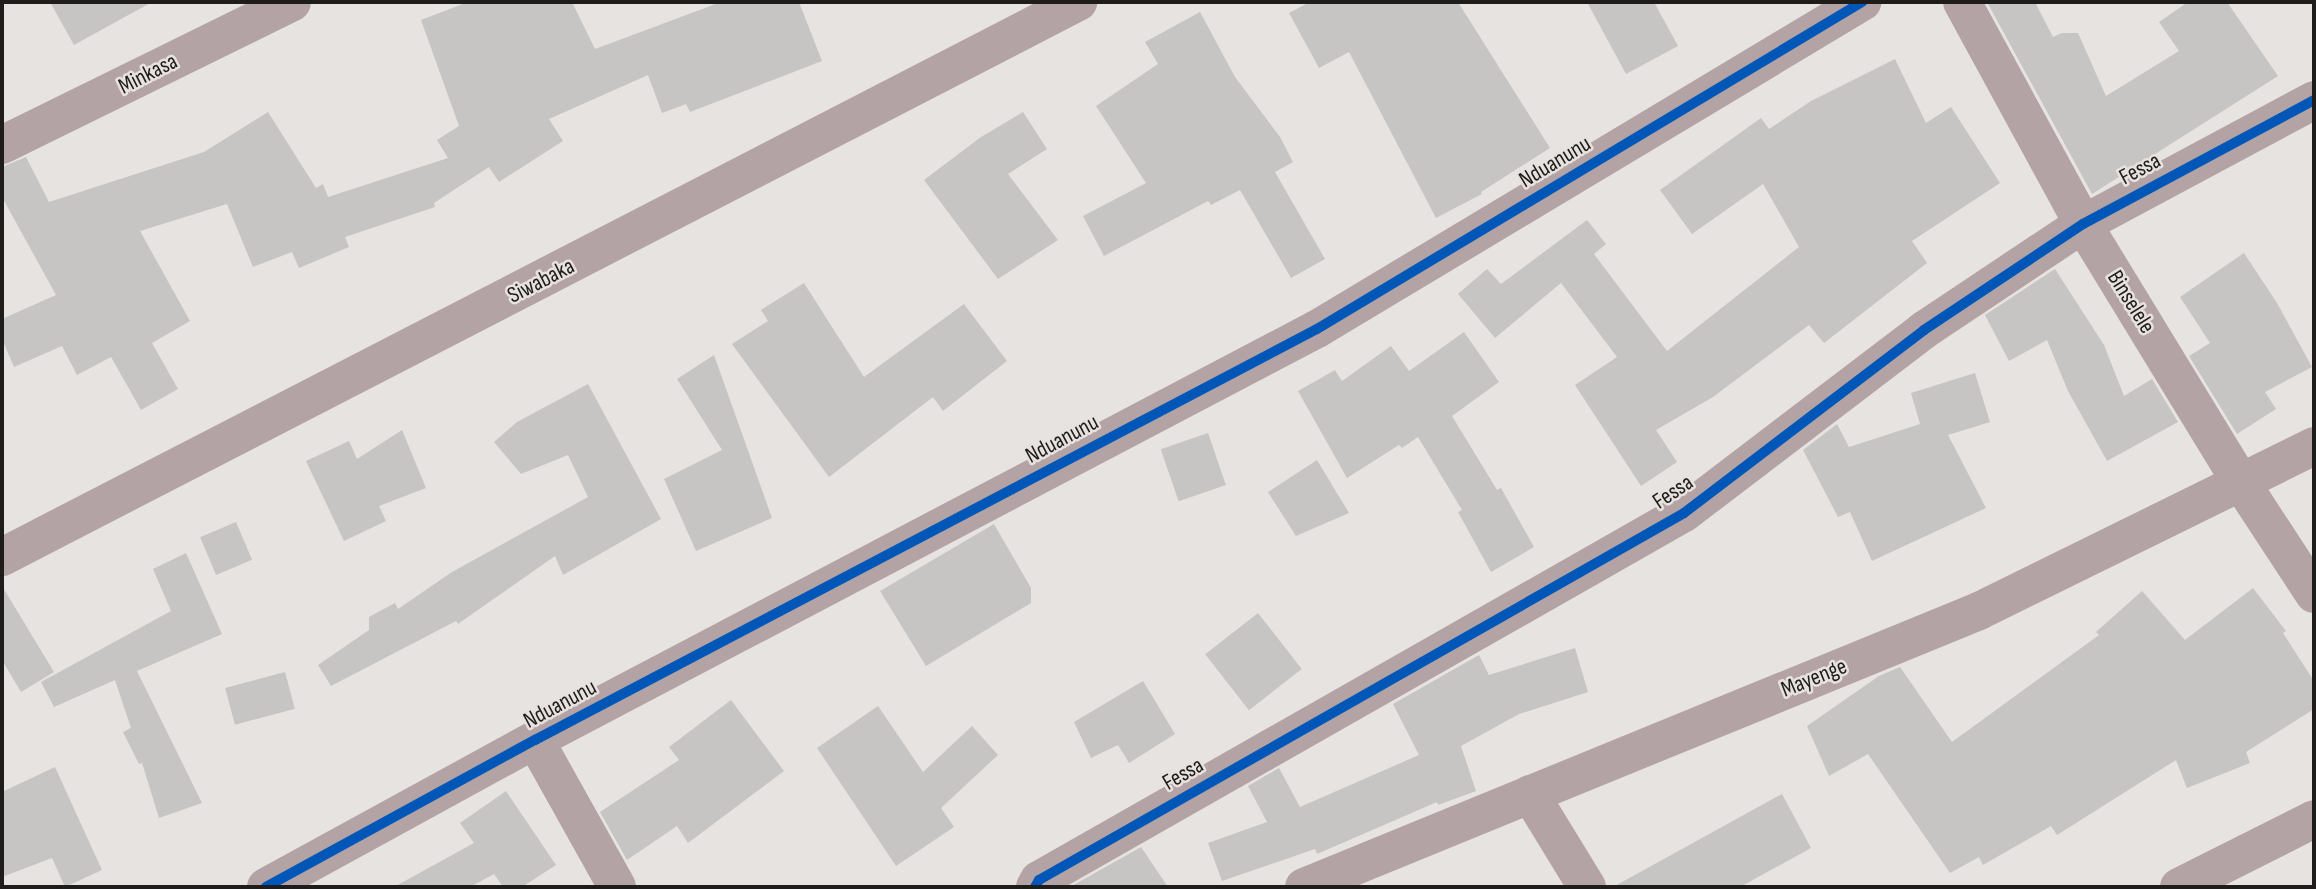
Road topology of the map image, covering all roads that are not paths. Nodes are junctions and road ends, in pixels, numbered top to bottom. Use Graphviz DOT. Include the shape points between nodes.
graph roads {
  1 [pos="292,2"];
  2 [pos="1078,2"];
  3 [pos="1861,2"];
  4 [pos="1962,2"];
  5 [pos="2314,100"];
  6 [pos="2,145"];
  7 [pos="2083,224"];
  8 [pos="2314,446"];
  9 [pos="2240,481"];
  10 [pos="2,557"];
  11 [pos="2314,594"];
  12 [pos="535,740"];
  13 [pos="1530,794"];
  14 [pos="2314,819"];
  15 [pos="1313,885"];
  16 [pos="266,887"];
  17 [pos="617,887"];
  18 [pos="1035,887"];
  19 [pos="1587,887"];
  20 [pos="2179,887"];
  1 -- 6 [label="street, Minkasa"];
  2 -- 10 [label="street, Siwabaka"];
  3 -- 12 [label="street, Nduanunu" via="1317,329"];
  4 -- 7 [label="street, Binselele"];
  5 -- 7 [label="street, Fessa"];
  7 -- 9 [label="street, Binselele"];
  7 -- 18 [label="street, Fessa" via="1924,330 1684,513 1039,880"];
  8 -- 9 [label="street, Mayenge"];
  9 -- 11 [label="street, Binselele"];
  9 -- 13 [label="street, Mayenge" via="1979,611"];
  12 -- 16 [label="street, Nduanunu"];
  12 -- 17 [label="street"];
  13 -- 15 [label="street, Mayenge"];
  13 -- 19 [label="street"];
  14 -- 20 [label="street"];
}
